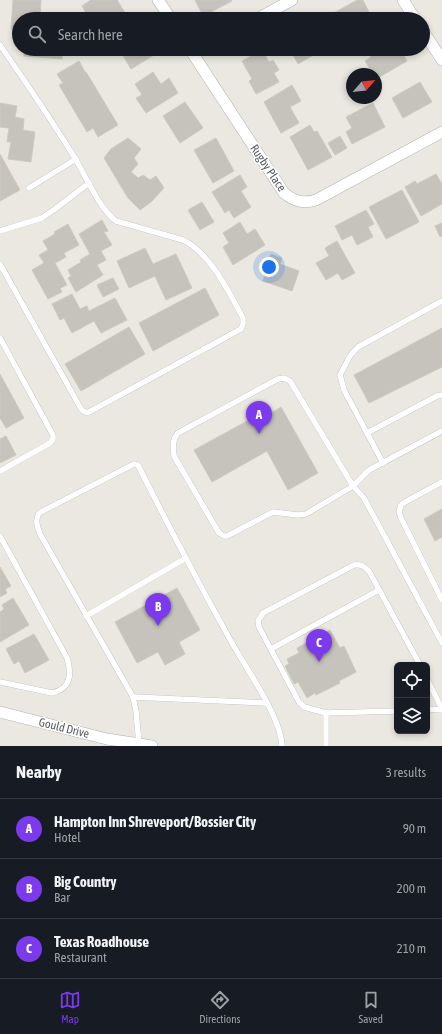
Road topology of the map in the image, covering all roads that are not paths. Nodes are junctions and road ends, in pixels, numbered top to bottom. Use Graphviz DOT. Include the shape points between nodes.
graph roads {
  1 [pos="158,0"];
  2 [pos="292,0"];
  3 [pos="403,0"];
  4 [pos="166,12"];
  5 [pos="270,12"];
  6 [pos="411,12"];
  7 [pos="430,42"];
  8 [pos="0,45"];
  9 [pos="198,56"];
  10 [pos="442,60"];
  11 [pos="442,132"];
  12 [pos="76,159"];
  13 [pos="89,183"];
  14 [pos="29,188"];
  15 [pos="0,230"];
  16 [pos="0,264"];
  17 [pos="442,301"];
  18 [pos="0,338"];
  19 [pos="442,395"];
  20 [pos="442,431"];
  21 [pos="367,433"];
  22 [pos="383,463"];
  23 [pos="0,471"];
  24 [pos="442,482"];
  25 [pos="353,486"];
  26 [pos="0,536"];
  27 [pos="186,558"];
  28 [pos="379,590"];
  29 [pos="442,600"];
  30 [pos="86,616"];
  31 [pos="442,643"];
  32 [pos="271,650"];
  33 [pos="418,662"];
  34 [pos="0,682"];
  35 [pos="430,685"];
  36 [pos="133,697"];
  37 [pos="266,703"];
  38 [pos="430,709"];
  39 [pos="442,709"];
  40 [pos="394,710"];
  41 [pos="0,712"];
  42 [pos="326,713"];
  43 [pos="139,744"];
  44 [pos="152,746"];
  45 [pos="282,746"];
  46 [pos="326,746"];
  1 -- 4 [label="street"];
  2 -- 5 [label="street"];
  3 -- 6 [label="street"];
  7 -- 10 [label="street"];
  8 -- 12 [label="lane"];
  9 -- 11 [label="street, Rugby Place" via="284,193 302,203 316,200"];
  12 -- 13 [label="lane"];
  12 -- 14 [label="lane"];
  13 -- 15 [label="lane" via="42,218"];
  13 -- 16 [label="lane" via="101,204 116,221 193,245 219,277 243,318 241,329 86,413 82,411"];
  17 -- 21 [label="lane" via="358,347 350,356 340,375 344,390"];
  18 -- 23 [label="lane" via="53,439 42,448"];
  19 -- 21 [label="lane"];
  20 -- 22 [label="lane"];
  21 -- 22 [label="lane"];
  22 -- 25 [label="lane" via="369,470"];
  24 -- 29 [label="lane" via="400,505 399,512"];
  25 -- 25 [label="lane" via="290,381 284,378 178,433 174,441 174,456 219,533 224,536 273,512 306,514"];
  25 -- 31 [label="lane" via="364,498"];
  26 -- 34 [label="lane" via="67,658 70,669 65,687 52,693"];
  27 -- 30 [label="lane"];
  27 -- 30 [label="lane" via="138,465 128,466 39,513 36,524 40,534"];
  27 -- 37 [label="lane"];
  28 -- 32 [label="lane"];
  28 -- 32 [label="lane" via="369,571 359,564 263,613 258,621 259,627"];
  28 -- 33 [label="lane"];
  30 -- 36 [label="lane"];
  32 -- 42 [label="lane" via="299,702"];
  35 -- 39 [label="lane"];
  36 -- 37 [label="lane"];
  36 -- 43 [label="lane"];
  37 -- 45 [label="lane" via="279,728"];
  38 -- 39 [label="lane"];
  40 -- 42 [label="lane"];
  41 -- 43 [label="street, Gould Drive" via="107,739"];
  42 -- 46 [label="lane"];
  43 -- 44 [label="street, Gould Drive"];
}
